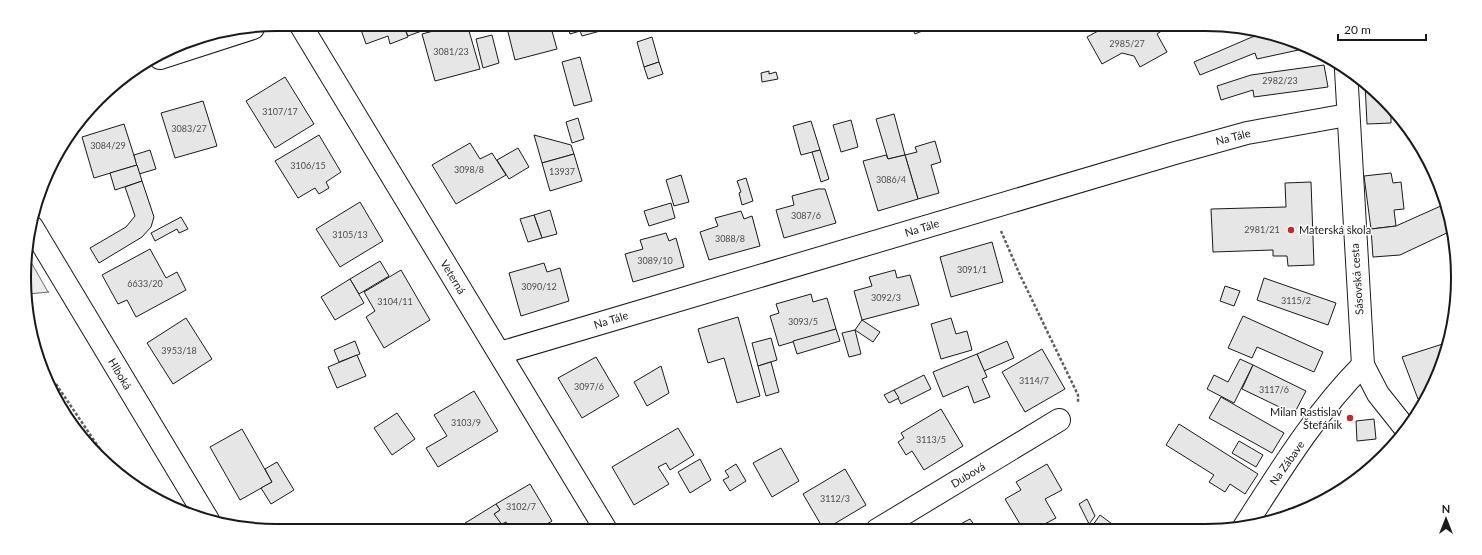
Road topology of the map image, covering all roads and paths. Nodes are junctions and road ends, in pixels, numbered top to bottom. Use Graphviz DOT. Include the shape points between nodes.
graph roads {
  1 [pos="304,31"];
  2 [pos="227,36"];
  3 [pos="176,53"];
  4 [pos="1346,76"];
  5 [pos="1347,114"];
  6 [pos="990,207"];
  7 [pos="35,233"];
  8 [pos="500,353"];
  9 [pos="1363,365"];
  10 [pos="56,384"];
  11 [pos="1059,420"];
  12 [pos="1402,425"];
  13 [pos="99,447"];
  14 [pos="204,513"];
  15 [pos="1249,520"];
  16 [pos="602,524"];
  17 [pos="887,524"];
  1 -- 8 [label="street, Veterná"];
  2 -- 3 [label="street"];
  4 -- 5 [label="street, Sásovská cesta"];
  5 -- 6 [label="street, Na Tále" via="1247,133"];
  5 -- 9 [label="street, Sásovská cesta"];
  6 -- 8 [label="street, Na Tále"];
  6 -- 11 [label="path" via="1078,395 1078,402 1073,411"];
  7 -- 14 [label="street, Hlboká"];
  8 -- 16 [label="street, Veterná"];
  9 -- 12 [label="street, Sásovská cesta" via="1378,394"];
  9 -- 15 [label="street, Na Zábave" via="1344,383"];
  10 -- 13 [label="path"];
  11 -- 17 [label="street, Dubová"];
}
